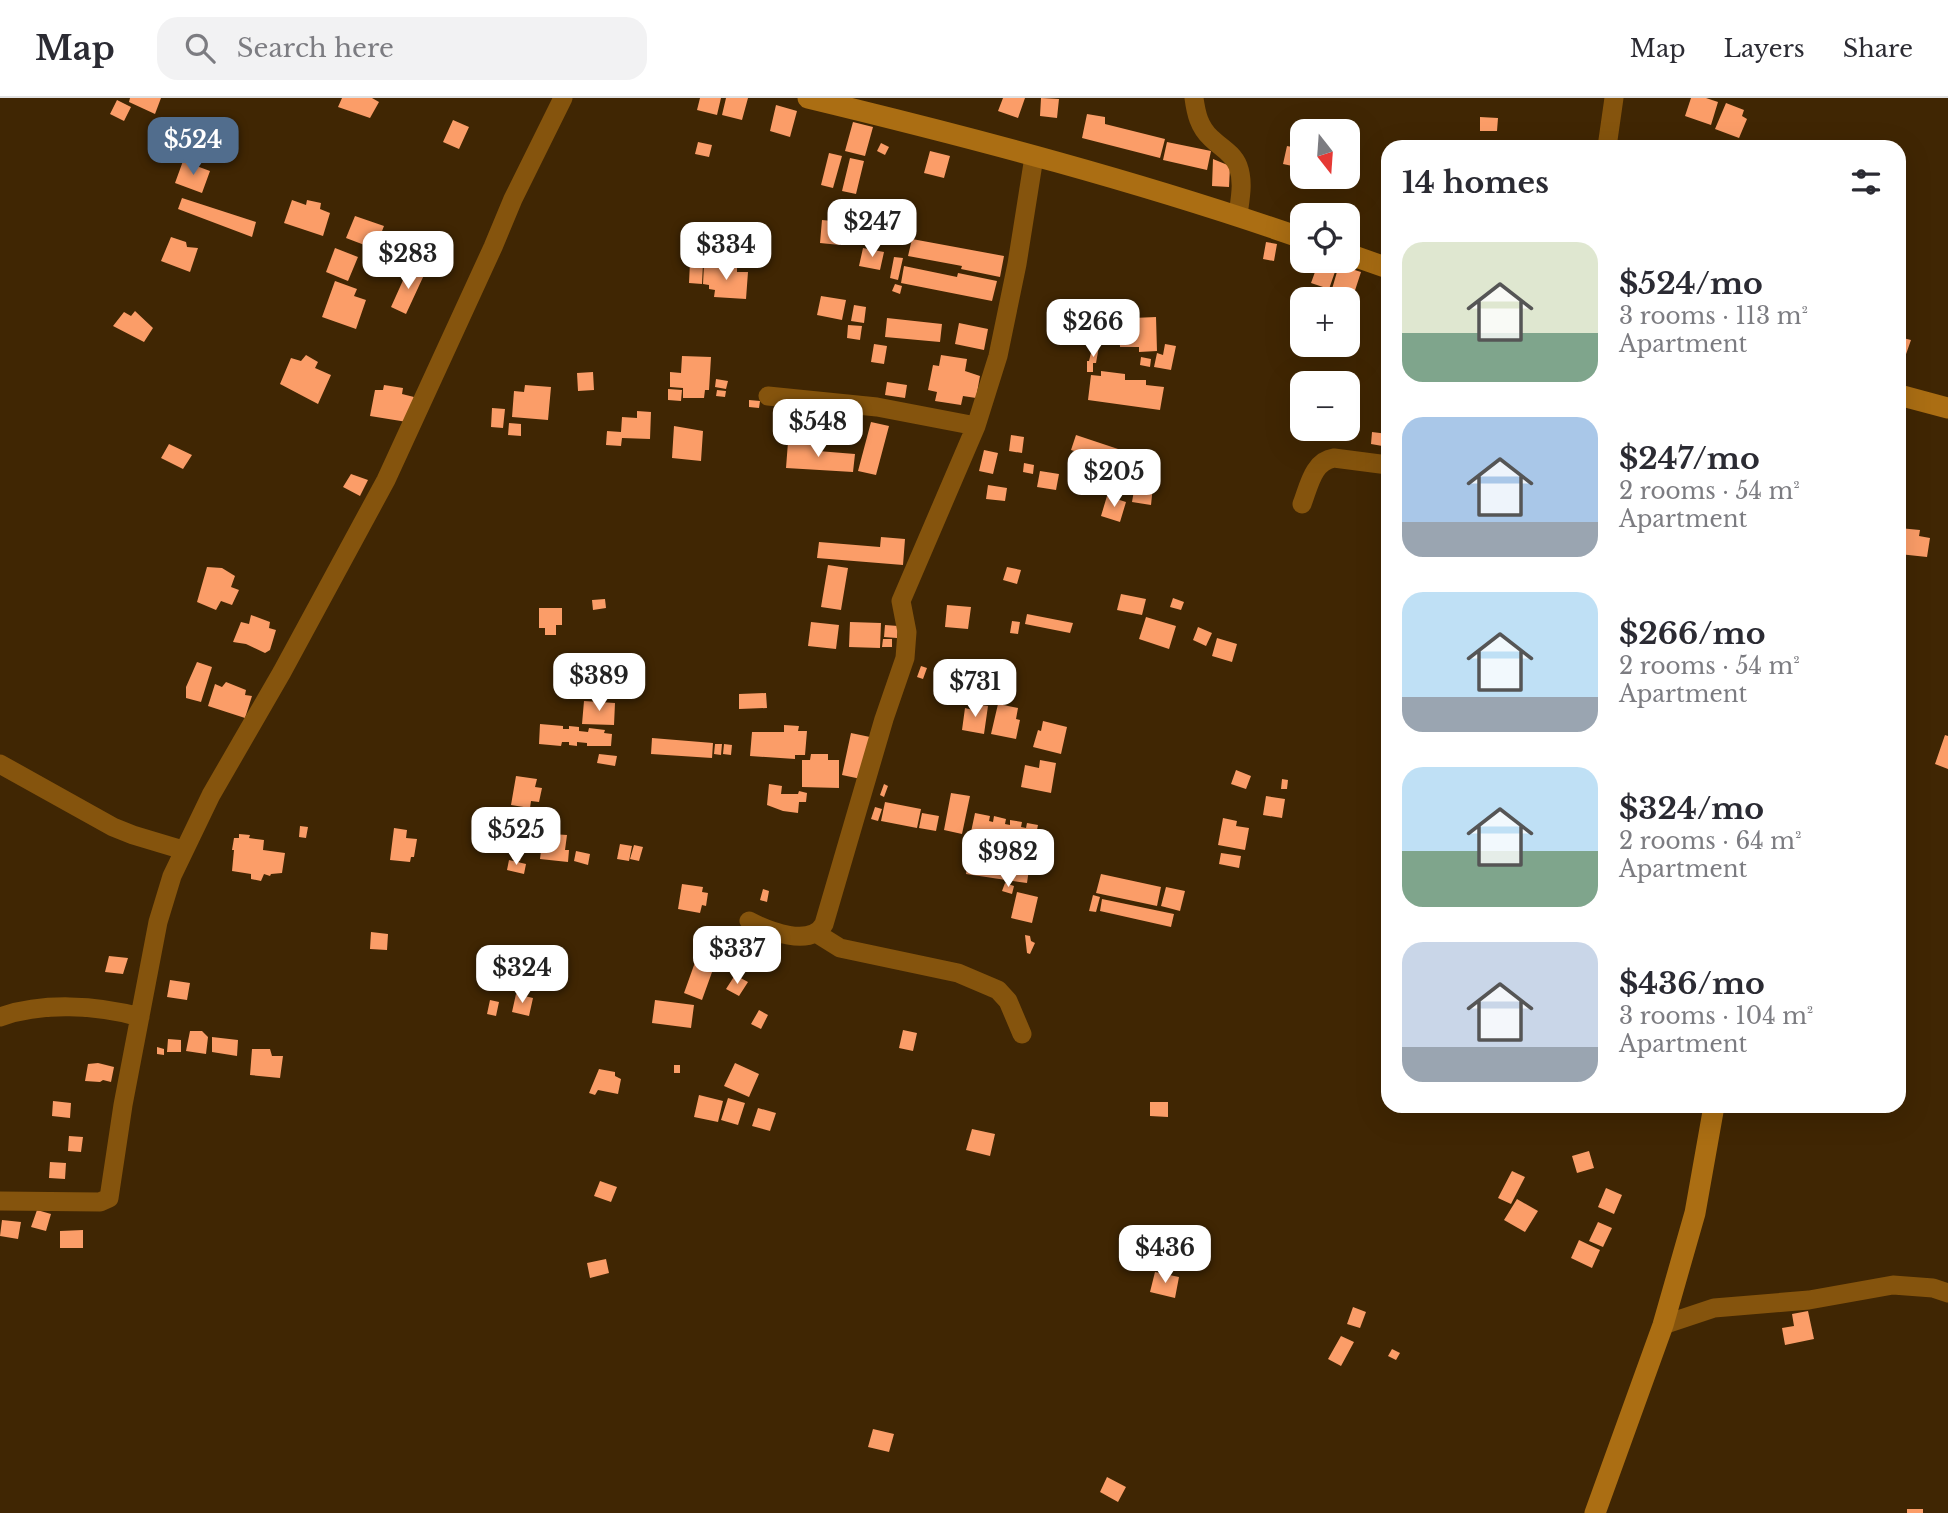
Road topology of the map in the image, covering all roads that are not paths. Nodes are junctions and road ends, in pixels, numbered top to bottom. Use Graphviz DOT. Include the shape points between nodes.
graph roads {
  1 [pos="563,98"];
  2 [pos="808,98"];
  3 [pos="1194,98"];
  4 [pos="1614,98"];
  5 [pos="1608,140"];
  6 [pos="1034,157"];
  7 [pos="1238,215"];
  8 [pos="1290,234"];
  9 [pos="1360,258"];
  10 [pos="1381,266"];
  11 [pos="768,396"];
  12 [pos="1906,397"];
  13 [pos="1948,408"];
  14 [pos="976,426"];
  15 [pos="1381,464"];
  16 [pos="1302,504"];
  17 [pos="0,765"];
  18 [pos="183,850"];
  19 [pos="749,921"];
  20 [pos="817,933"];
  21 [pos="0,1017"];
  22 [pos="140,1017"];
  23 [pos="1022,1034"];
  24 [pos="1713,1113"];
  25 [pos="0,1201"];
  26 [pos="1948,1293"];
  27 [pos="1663,1325"];
  28 [pos="1595,1513"];
  1 -- 18 [label="street" via="386,480"];
  2 -- 6 [label="street"];
  3 -- 7 [label="street" via="1202,128 1238,166 1242,190"];
  4 -- 5 [label="street"];
  6 -- 7 [label="street"];
  6 -- 14 [label="street" via="1008,312"];
  7 -- 8 [label="street"];
  9 -- 10 [label="street"];
  11 -- 14 [label="street" via="877,407"];
  12 -- 13 [label="street"];
  14 -- 20 [label="street" via="901,601 905,658 827,916"];
  15 -- 16 [label="street" via="1326,459 1316,468"];
  17 -- 18 [label="street" via="113,827"];
  18 -- 22 [label="street" via="158,922"];
  19 -- 20 [label="street" via="781,933"];
  20 -- 23 [label="street" via="840,948 948,970 998,990 1008,1001"];
  21 -- 22 [label="street" via="45,1008"];
  22 -- 25 [label="street" via="109,1198 100,1202"];
  24 -- 27 [label="street" via="1695,1213"];
  26 -- 27 [label="street" via="1893,1285 1809,1300 1714,1308"];
  27 -- 28 [label="street"];
}
